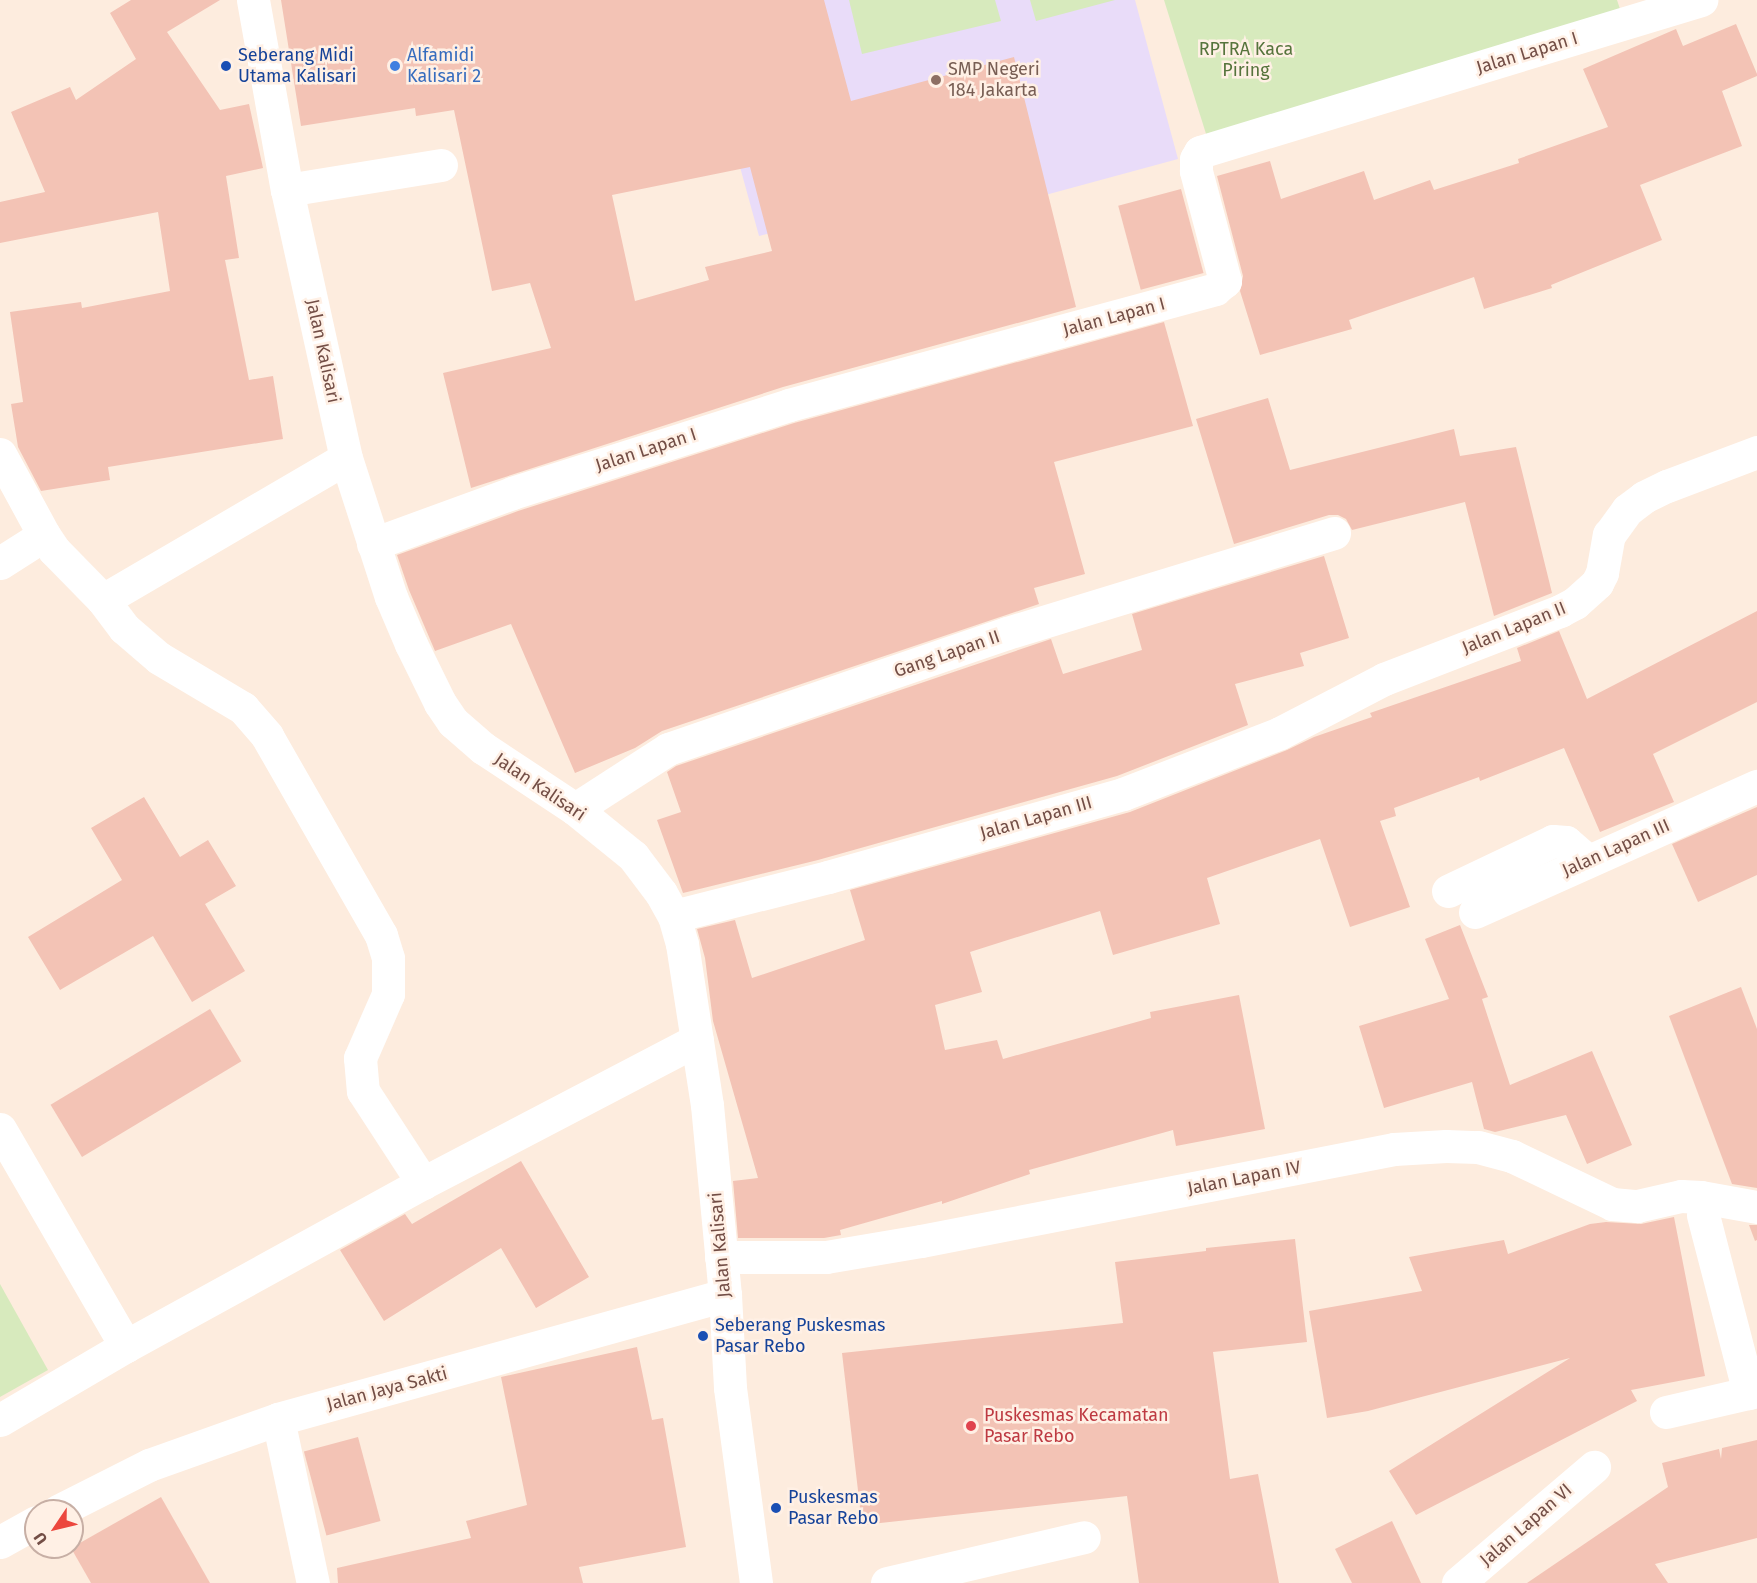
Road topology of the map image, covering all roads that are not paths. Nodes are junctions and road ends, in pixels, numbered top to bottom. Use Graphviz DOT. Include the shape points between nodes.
graph roads {
  1 [pos="253,0"];
  2 [pos="1701,0"];
  3 [pos="441,165"];
  4 [pos="287,190"];
  5 [pos="1757,452"];
  6 [pos="0,454"];
  7 [pos="346,458"];
  8 [pos="1334,533"];
  9 [pos="44,536"];
  10 [pos="373,544"];
  11 [pos="0,563"];
  12 [pos="103,600"];
  13 [pos="1384,679"];
  14 [pos="1757,786"];
  15 [pos="575,809"];
  16 [pos="1588,861"];
  17 [pos="1448,891"];
  18 [pos="1475,912"];
  19 [pos="674,916"];
  20 [pos="697,1040"];
  21 [pos="0,1129"];
  22 [pos="423,1183"];
  23 [pos="1757,1207"];
  24 [pos="1703,1215"];
  25 [pos="721,1257"];
  26 [pos="725,1295"];
  27 [pos="126,1346"];
  28 [pos="1753,1392"];
  29 [pos="1666,1412"];
  30 [pos="278,1419"];
  31 [pos="0,1420"];
  32 [pos="1594,1467"];
  33 [pos="82,1499"];
  34 [pos="24,1529"];
  35 [pos="1083,1536"];
  36 [pos="0,1542"];
  37 [pos="313,1583"];
  38 [pos="756,1583"];
  39 [pos="887,1583"];
  40 [pos="1458,1583"];
  1 -- 4 [label="street, Jalan Kalisari"];
  2 -- 10 [label="street, Jalan Lapan I" via="1200,152 1196,171 1225,281 1215,289 789,405 512,493"];
  3 -- 4 [label="street"];
  4 -- 7 [label="street, Jalan Kalisari"];
  5 -- 13 [label="street, Jalan Lapan II" via="1667,486 1627,510 1609,535 1597,583 1575,603"];
  6 -- 9 [label="street"];
  7 -- 10 [label="street, Jalan Kalisari"];
  7 -- 12 [label="street"];
  8 -- 15 [label="street, Gang Lapan II" via="1007,633 668,749"];
  9 -- 11 [label="street"];
  9 -- 12 [label="street"];
  10 -- 15 [label="street, Jalan Kalisari" via="411,644 453,722 483,748"];
  12 -- 22 [label="street" via="124,628 159,658 243,708 267,736 381,934 388,958 388,994 360,1058 363,1091"];
  13 -- 19 [label="street, Jalan Lapan III" via="1280,733 1123,794 828,878"];
  14 -- 16 [label="street, Jalan Lapan III"];
  15 -- 19 [label="street, Jalan Kalisari" via="633,856"];
  16 -- 17 [label="street" via="1566,842 1552,841"];
  16 -- 18 [label="street, Jalan Lapan III"];
  19 -- 20 [label="street, Jalan Kalisari"];
  20 -- 22 [label="street"];
  20 -- 25 [label="street, Jalan Kalisari"];
  21 -- 27 [label="street"];
  22 -- 27 [label="street"];
  23 -- 25 [label="street, Jalan Lapan IV" via="1681,1196 1637,1206 1612,1203 1512,1156 1478,1147 1446,1146 1394,1149 826,1257"];
  24 -- 28 [label="street"];
  25 -- 26 [label="street, Jalan Kalisari"];
  26 -- 30 [label="street, Jalan Jaya Sakti"];
  26 -- 38 [label="street, Jalan Kalisari" via="730,1388"];
  27 -- 31 [label="street"];
  28 -- 29 [label="street"];
  30 -- 33 [label="street, Jalan Jaya Sakti" via="149,1465"];
  30 -- 37 [label="street"];
  32 -- 40 [label="street, Jalan Lapan VI"];
  34 -- 36 [label="street"];
  35 -- 39 [label="street"];
}
